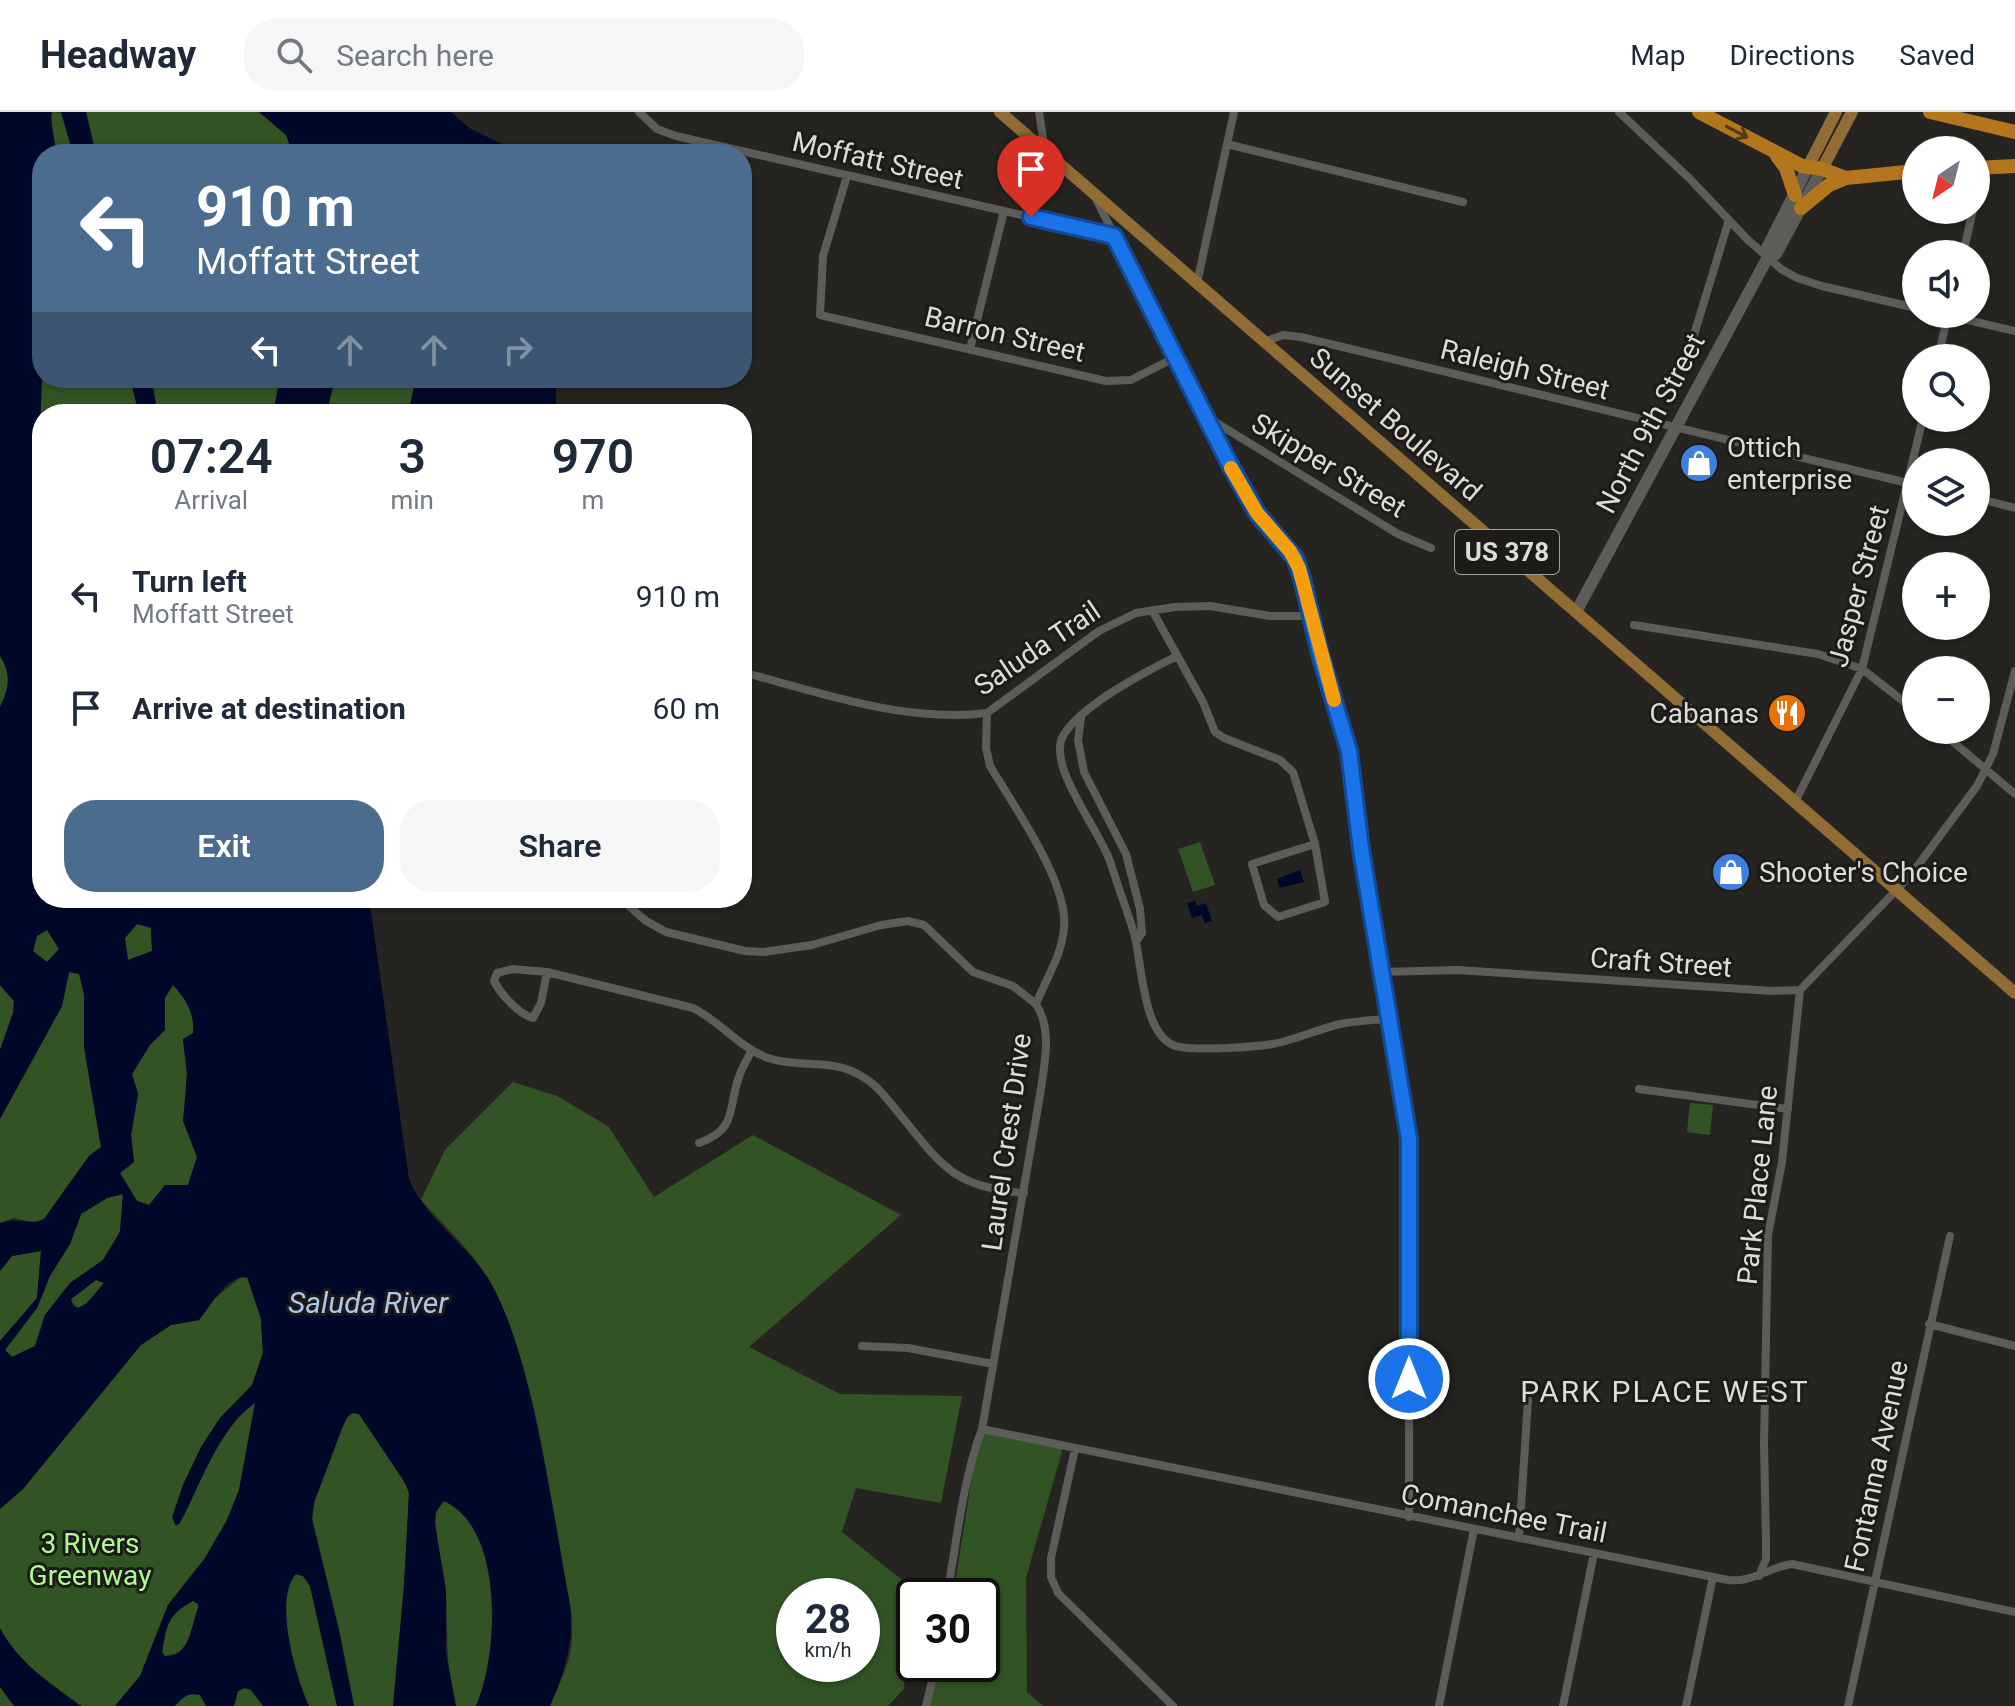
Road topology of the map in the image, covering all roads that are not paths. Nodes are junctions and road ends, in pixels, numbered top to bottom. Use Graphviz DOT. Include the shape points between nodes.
graph roads {
  1 [pos="639,112"];
  2 [pos="1000,112"];
  3 [pos="1039,112"];
  4 [pos="1234,112"];
  5 [pos="1619,112"];
  6 [pos="1699,112"];
  7 [pos="1836,112"];
  8 [pos="1852,112"];
  9 [pos="1930,112"];
  10 [pos="2015,132"];
  11 [pos="711,144"];
  12 [pos="1227,144"];
  13 [pos="1045,151"];
  14 [pos="1774,153"];
  15 [pos="752,154"];
  16 [pos="2015,166"];
  17 [pos="1990,167"];
  18 [pos="1815,168"];
  19 [pos="1902,172"];
  20 [pos="847,176"];
  21 [pos="1846,178"];
  22 [pos="1095,196"];
  23 [pos="1463,202"];
  24 [pos="1798,202"];
  25 [pos="1004,211"];
  26 [pos="1729,220"];
  27 [pos="1114,236"];
  28 [pos="1768,257"];
  29 [pos="1197,283"];
  30 [pos="1902,305"];
  31 [pos="1990,325"];
  32 [pos="2015,331"];
  33 [pos="1264,342"];
  34 [pos="1690,348"];
  35 [pos="970,349"];
  36 [pos="1176,357"];
  37 [pos="1207,417"];
  38 [pos="1675,428"];
  39 [pos="1902,482"];
  40 [pos="1990,502"];
  41 [pos="2015,508"];
  42 [pos="1902,521"];
  43 [pos="1431,548"];
  44 [pos="1152,610"];
  45 [pos="1576,612"];
  46 [pos="1311,616"];
  47 [pos="1634,625"];
  48 [pos="1177,656"];
  49 [pos="1862,669"];
  50 [pos="2015,671"];
  51 [pos="752,675"];
  52 [pos="2012,698"];
  53 [pos="1902,700"];
  54 [pos="987,713"];
  55 [pos="1081,718"];
  56 [pos="1955,744"];
  57 [pos="1986,770"];
  58 [pos="2015,794"];
  59 [pos="1795,802"];
  60 [pos="1315,844"];
  61 [pos="1896,890"];
  62 [pos="631,908"];
  63 [pos="1136,941"];
  64 [pos="547,972"];
  65 [pos="1381,972"];
  66 [pos="1800,990"];
  67 [pos="2015,993"];
  68 [pos="1036,1004"];
  69 [pos="1389,1019"];
  70 [pos="752,1050"];
  71 [pos="1639,1089"];
  72 [pos="1788,1109"];
  73 [pos="699,1143"];
  74 [pos="1024,1193"];
  75 [pos="1950,1236"];
  76 [pos="1929,1324"];
  77 [pos="862,1346"];
  78 [pos="2015,1346"];
  79 [pos="993,1364"];
  80 [pos="1528,1400"];
  81 [pos="982,1429"];
  82 [pos="1075,1449"];
  83 [pos="1409,1517"];
  84 [pos="1474,1529"];
  85 [pos="1519,1538"];
  86 [pos="1594,1553"];
  87 [pos="1759,1576"];
  88 [pos="1713,1577"];
  89 [pos="950,1578"];
  90 [pos="1874,1581"];
  91 [pos="2015,1612"];
  92 [pos="932,1682"];
  93 [pos="926,1706"];
  94 [pos="1173,1706"];
  95 [pos="1439,1706"];
  96 [pos="1563,1706"];
  97 [pos="1686,1706"];
  98 [pos="1848,1706"];
  1 -- 11 [label="street, Moffatt Street" via="664,133"];
  2 -- 13 [label="main road, Sunset Boulevard / US 378"];
  3 -- 13 [label="street"];
  4 -- 12 [label="street"];
  5 -- 26 [label="street"];
  6 -- 14 [label="highway, one-way"];
  7 -- 18 [label="main road, North 9th Street"];
  8 -- 18 [label="main road, North 9th Street"];
  9 -- 10 [label="highway"];
  12 -- 23 [label="street"];
  12 -- 29 [label="street"];
  13 -- 22 [label="main road, Sunset Boulevard / US 378"];
  14 -- 18 [label="highway"];
  14 -- 24 [label="highway" via="1786,168"];
  15 -- 20 [label="street, Moffatt Street"];
  16 -- 17 [label="highway"];
  18 -- 21 [label="highway"];
  18 -- 24 [label="street, North 9th Street"];
  19 -- 21 [label="highway"];
  20 -- 25 [label="street, Moffatt Street"];
  20 -- 35 [label="street, Barron Street" via="823,256 820,315"];
  21 -- 24 [label="highway"];
  22 -- 27 [label="street"];
  22 -- 29 [label="main road, Sunset Boulevard / US 378"];
  24 -- 28 [label="street, North 9th Street" via="1776,254"];
  25 -- 27 [label="street, Moffatt Street"];
  25 -- 35 [label="street"];
  26 -- 28 [label="street"];
  26 -- 34 [label="street"];
  27 -- 36 [label="street"];
  28 -- 30 [label="street" via="1797,278"];
  28 -- 38 [label="street, North 9th Street"];
  29 -- 33 [label="main road, Sunset Boulevard / US 378"];
  31 -- 32 [label="street"];
  33 -- 38 [label="street, Raleigh Street" via="1283,335 1301,337"];
  33 -- 45 [label="main road, Sunset Boulevard / US 378"];
  35 -- 36 [label="street, Barron Street" via="1115,382 1139,377"];
  36 -- 37 [label="street"];
  37 -- 43 [label="street, Skipper Street" via="1398,534"];
  37 -- 46 [label="street" via="1257,513 1295,558"];
  38 -- 39 [label="street, Raleigh Street"];
  38 -- 45 [label="street, North 9th Street"];
  40 -- 41 [label="street"];
  42 -- 49 [label="street, Jasper Street"];
  44 -- 46 [label="street, Saluda Trail" via="1218,606 1270,616"];
  44 -- 48 [label="street"];
  44 -- 54 [label="street, Saluda Trail" via="1113,622"];
  45 -- 59 [label="main road, Sunset Boulevard / US 378"];
  46 -- 65 [label="street" via="1349,751"];
  47 -- 49 [label="street" via="1818,654"];
  48 -- 55 [label="street" via="1093,705"];
  48 -- 60 [label="street" via="1215,732 1287,765"];
  49 -- 53 [label="street"];
  49 -- 59 [label="street, Jasper Street"];
  50 -- 52 [label="street"];
  51 -- 54 [label="street, Saluda Trail" via="911,712"];
  52 -- 57 [label="street"];
  54 -- 68 [label="street, Laurel Crest Drive" via="990,766 1050,870 1064,917 1057,960"];
  55 -- 63 [label="street" via="1078,740 1084,772 1126,854 1140,909 1142,933"];
  55 -- 63 [label="street" via="1062,737 1060,756 1110,859"];
  56 -- 57 [label="street"];
  57 -- 58 [label="street"];
  57 -- 61 [label="street"];
  59 -- 61 [label="main road, Sunset Boulevard / US 378"];
  60 -- 60 [label="street" via="1325,902 1278,917 1264,905 1252,864"];
  61 -- 66 [label="street"];
  61 -- 67 [label="main road, Sunset Boulevard / US 378"];
  62 -- 68 [label="street" via="666,932 764,952 908,921 924,925 973,972 1013,986"];
  63 -- 69 [label="street" via="1151,1016 1164,1039 1180,1047 1270,1044 1343,1024"];
  64 -- 64 [label="street" via="513,969 497,973 494,981 525,1016 533,1018"];
  64 -- 70 [label="street" via="685,1005"];
  65 -- 66 [label="street, Craft Street" via="1458,970"];
  65 -- 69 [label="street"];
  66 -- 72 [label="street, Park Place Lane"];
  68 -- 74 [label="street, Laurel Crest Drive" via="1045,1022 1046,1050"];
  69 -- 83 [label="street" via="1409,1139"];
  70 -- 73 [label="street" via="739,1075 725,1128"];
  70 -- 74 [label="street" via="780,1061 831,1064 855,1072 881,1092 954,1174 984,1188"];
  71 -- 72 [label="street"];
  72 -- 87 [label="street, Park Place Lane" via="1768,1235 1766,1559"];
  74 -- 79 [label="street, Laurel Crest Drive"];
  75 -- 76 [label="street, Fontanna Avenue"];
  76 -- 78 [label="street"];
  76 -- 90 [label="street, Fontanna Avenue"];
  77 -- 79 [label="street" via="908,1348"];
  79 -- 81 [label="street, Laurel Crest Drive"];
  80 -- 85 [label="street"];
  81 -- 82 [label="street, Comanchee Trail"];
  81 -- 89 [label="street, Laurel Crest Drive" via="960,1508"];
  82 -- 83 [label="street, Comanchee Trail"];
  82 -- 94 [label="street" via="1051,1558 1054,1585"];
  83 -- 84 [label="street, Comanchee Trail"];
  84 -- 85 [label="street, Comanchee Trail"];
  84 -- 95 [label="street"];
  85 -- 86 [label="street, Comanchee Trail"];
  86 -- 88 [label="street, Comanchee Trail"];
  86 -- 96 [label="street"];
  87 -- 88 [label="street, Comanchee Trail" via="1736,1581"];
  87 -- 90 [label="street, Comanchee Trail" via="1792,1564"];
  88 -- 97 [label="street"];
  90 -- 91 [label="street, Comanchee Trail"];
  90 -- 98 [label="street, Fontanna Avenue"];
  92 -- 93 [label="street"];
}
